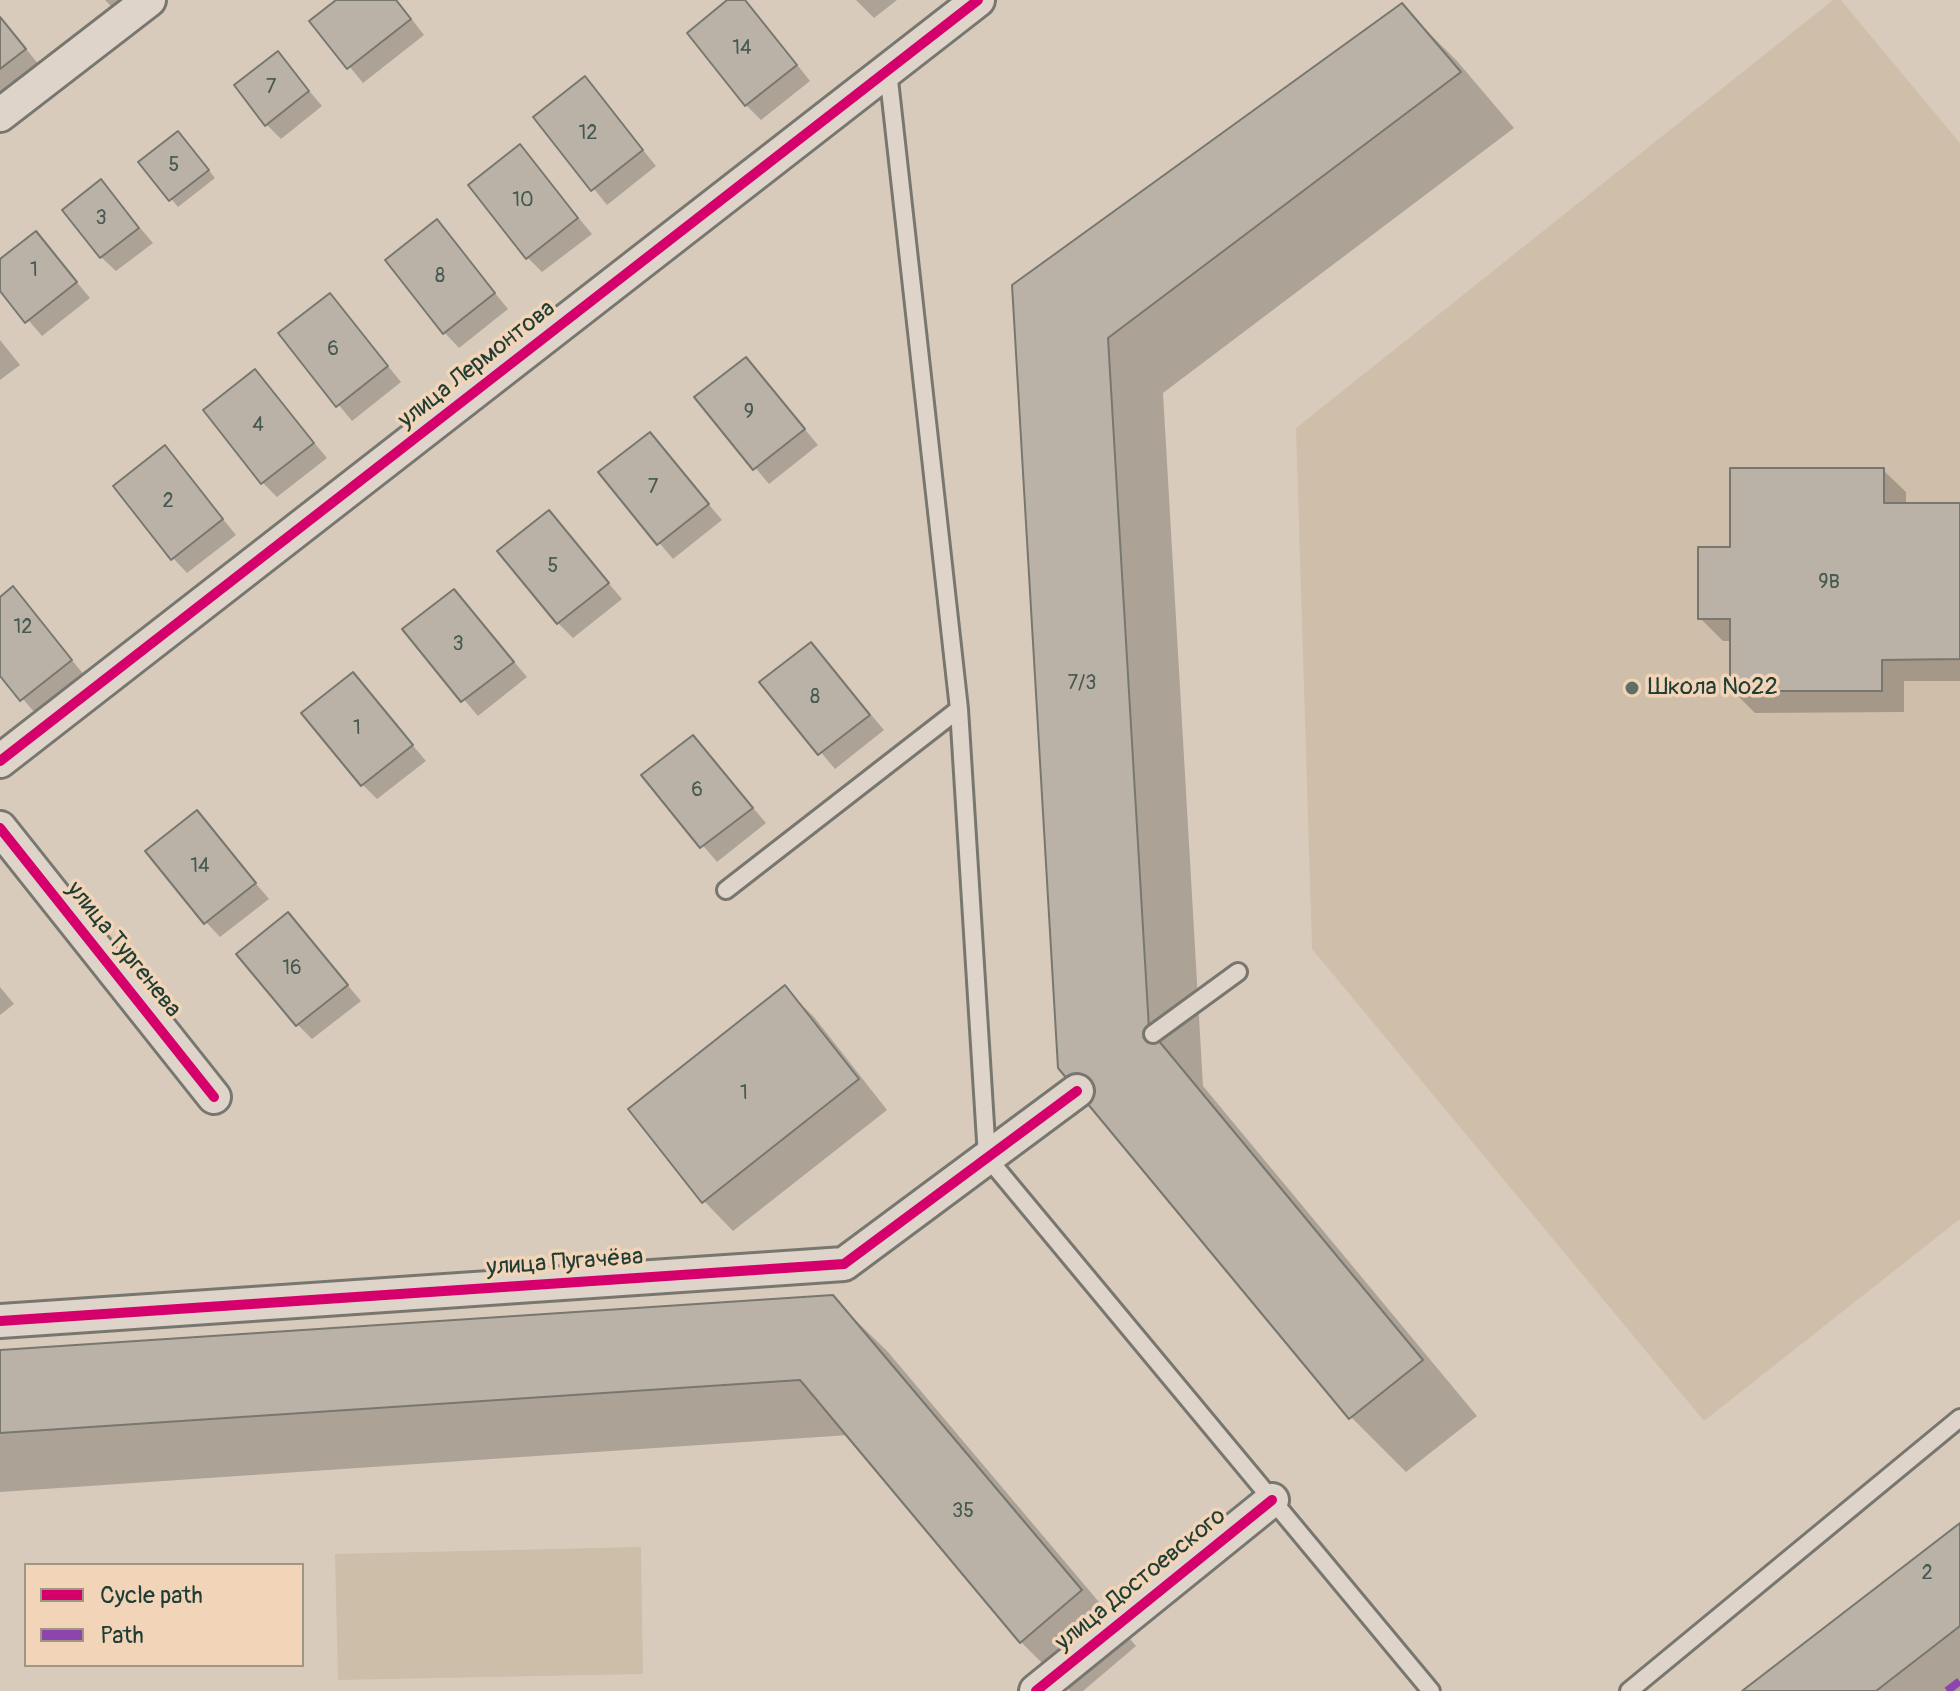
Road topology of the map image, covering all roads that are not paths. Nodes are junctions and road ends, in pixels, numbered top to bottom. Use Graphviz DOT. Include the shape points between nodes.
graph roads {
  1 [pos="149,0"];
  2 [pos="978,0"];
  3 [pos="888,71"];
  4 [pos="0,115"];
  5 [pos="959,709"];
  6 [pos="0,761"];
  7 [pos="0,828"];
  8 [pos="726,890"];
  9 [pos="1238,972"];
  10 [pos="1153,1034"];
  11 [pos="1077,1091"];
  12 [pos="214,1097"];
  13 [pos="987,1157"];
  14 [pos="0,1321"];
  15 [pos="1960,1418"];
  16 [pos="1272,1500"];
  17 [pos="1036,1691"];
  18 [pos="1431,1691"];
  19 [pos="1629,1691"];
  1 -- 4 [label="street"];
  2 -- 3 [label="street, улица Лермонтова"];
  3 -- 5 [label="lane"];
  3 -- 6 [label="street, улица Лермонтова"];
  5 -- 8 [label="lane"];
  5 -- 13 [label="lane"];
  7 -- 12 [label="street, улица Тургенева"];
  9 -- 10 [label="lane"];
  11 -- 13 [label="street, улица Пугачёва"];
  13 -- 14 [label="street, улица Пугачёва" via="844,1264"];
  13 -- 16 [label="lane"];
  15 -- 19 [label="lane"];
  16 -- 17 [label="street, улица Достоевского"];
  16 -- 18 [label="lane"];
}
